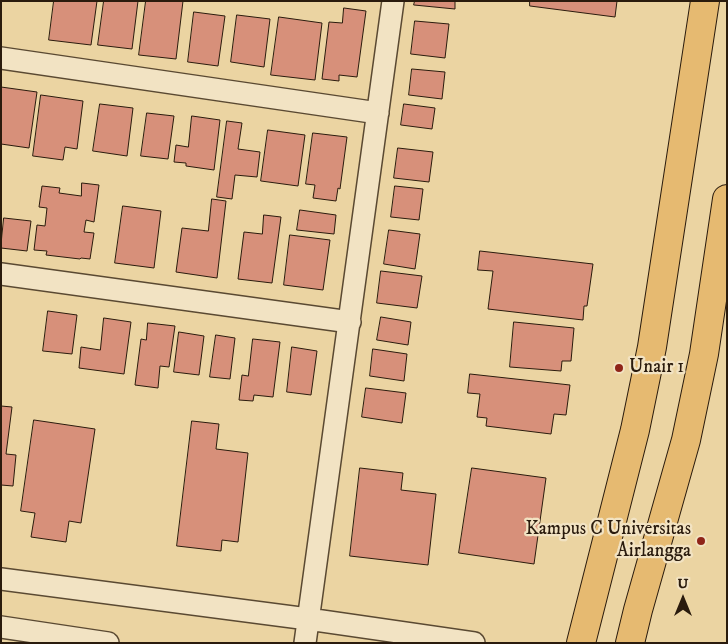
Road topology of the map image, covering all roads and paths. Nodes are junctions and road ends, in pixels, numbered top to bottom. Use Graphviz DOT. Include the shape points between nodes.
graph roads {
  1 [pos="393,1"];
  2 [pos="705,1"];
  3 [pos="1,58"];
  4 [pos="378,113"];
  5 [pos="727,199"];
  6 [pos="1,274"];
  7 [pos="350,322"];
  8 [pos="1,579"];
  9 [pos="308,619"];
  10 [pos="1,628"];
  11 [pos="108,643"];
  12 [pos="305,643"];
  13 [pos="474,643"];
  14 [pos="581,643"];
  15 [pos="630,643"];
  1 -- 4 [label="street"];
  2 -- 14 [label="main road" via="652,347 635,430"];
  3 -- 4 [label="street"];
  4 -- 7 [label="street"];
  5 -- 15 [label="main road" via="704,354 686,440"];
  6 -- 7 [label="street"];
  7 -- 9 [label="street"];
  8 -- 9 [label="street"];
  9 -- 12 [label="street"];
  9 -- 13 [label="street"];
  10 -- 11 [label="street"];
}
